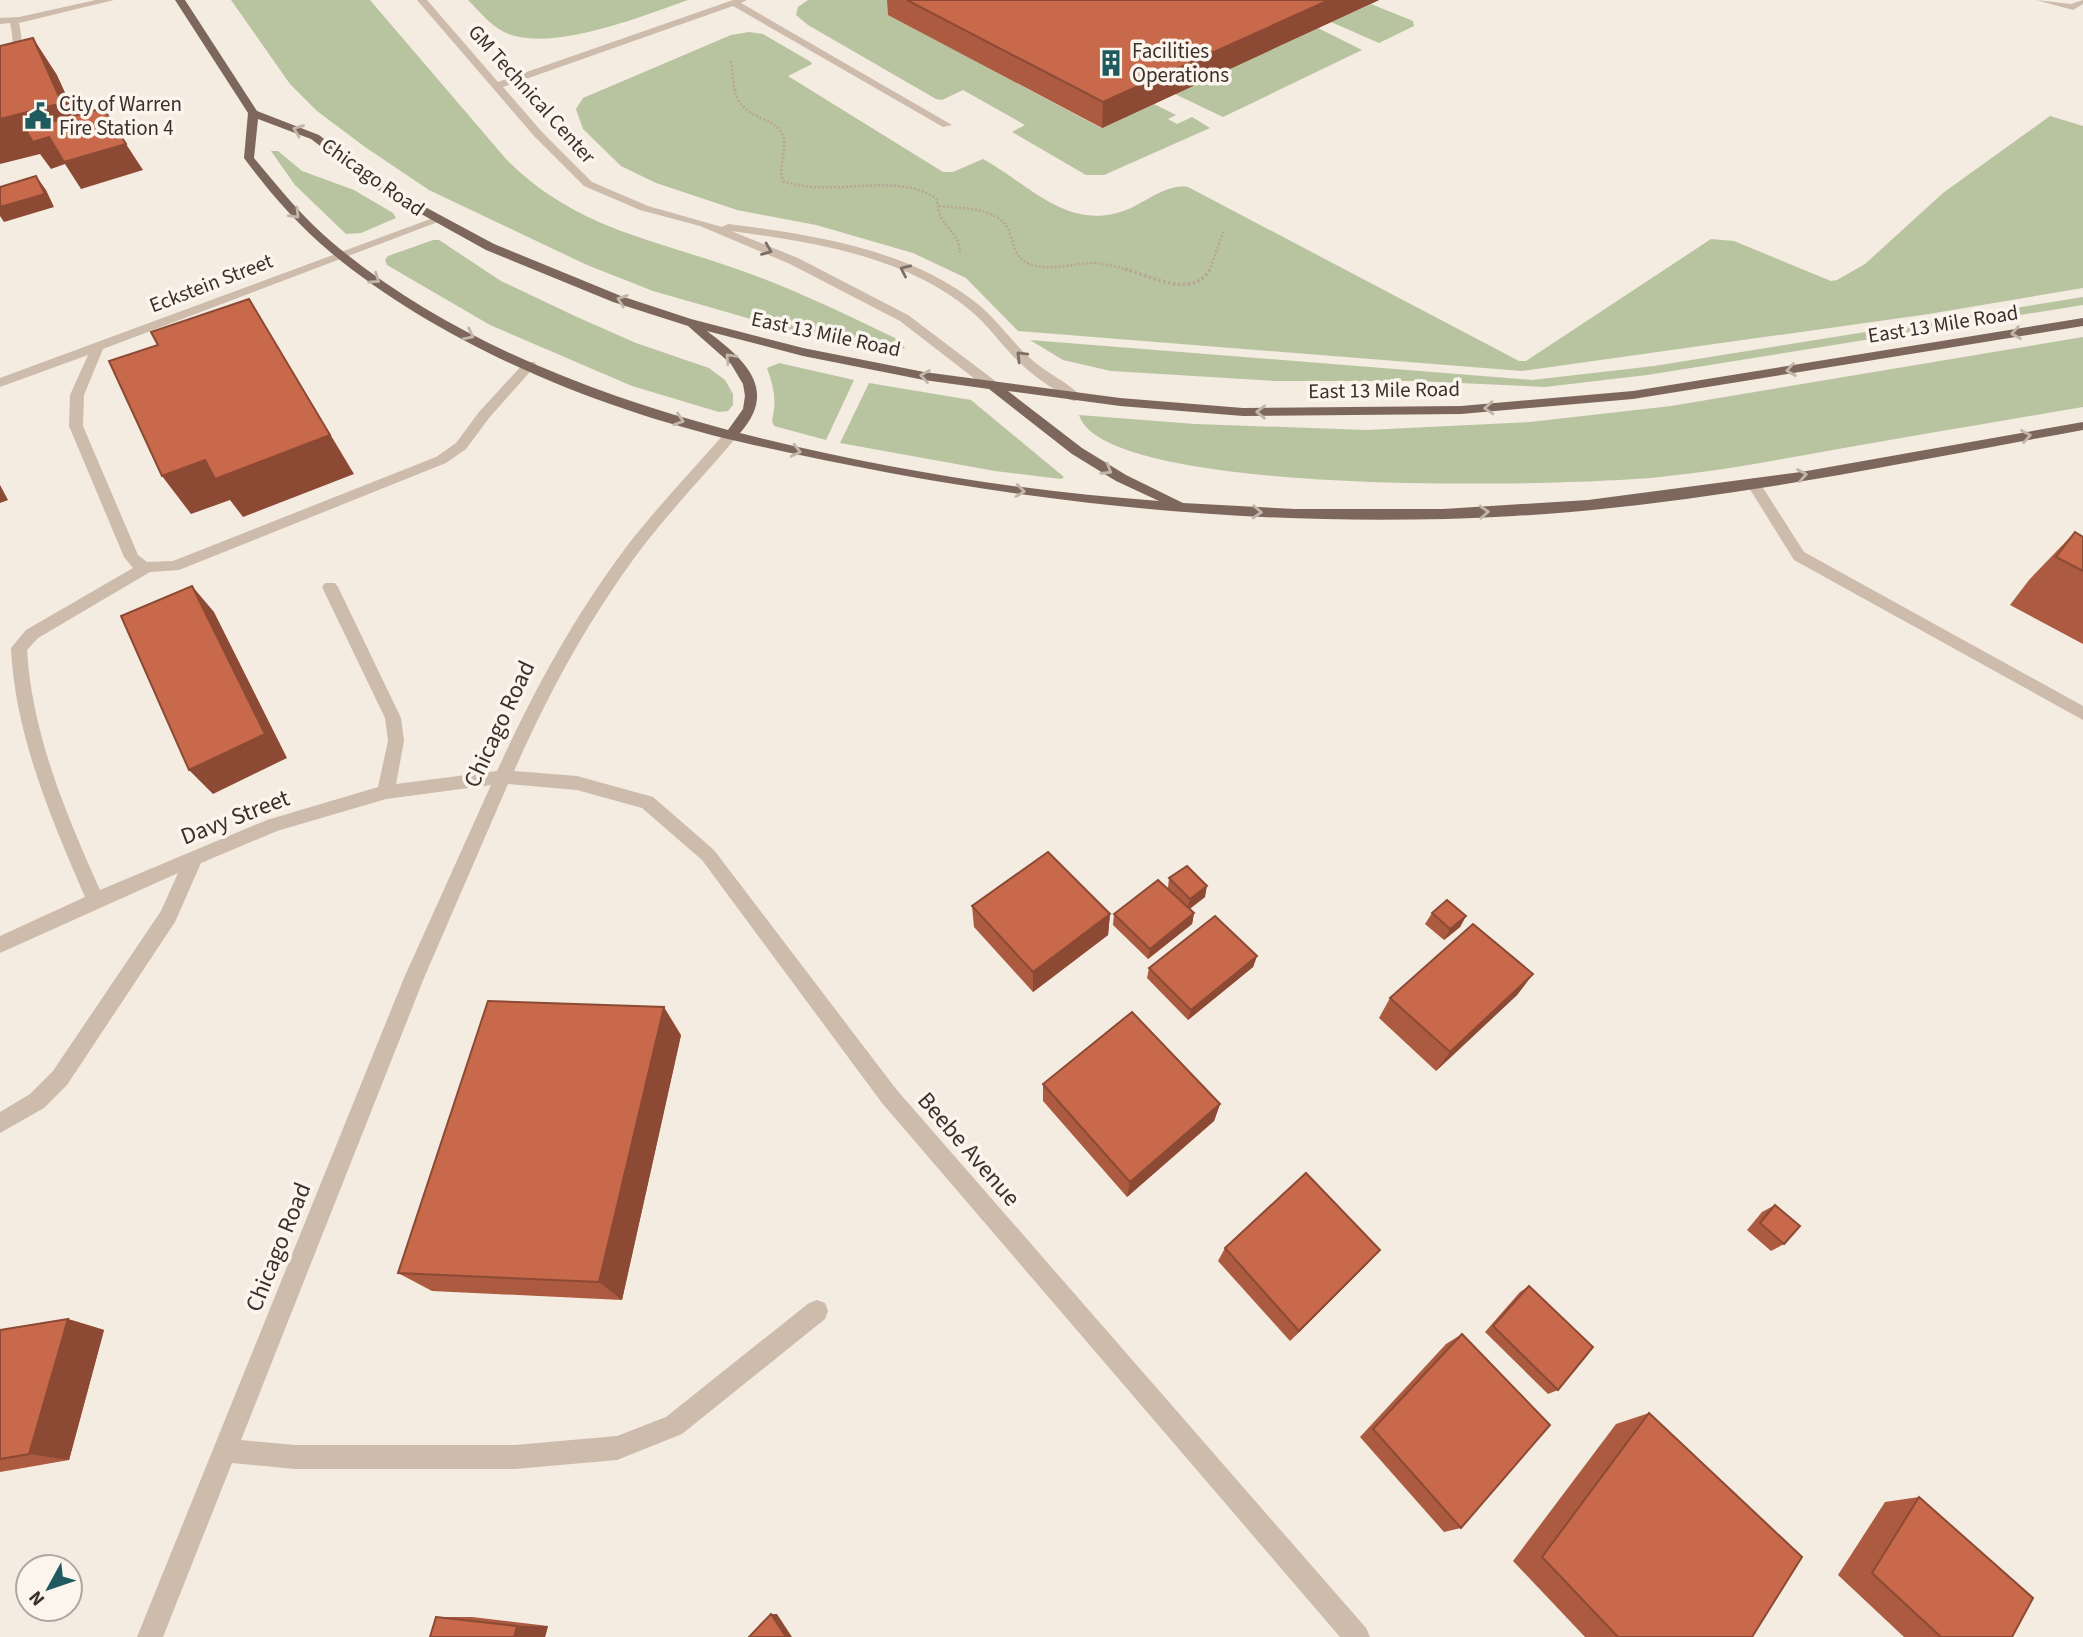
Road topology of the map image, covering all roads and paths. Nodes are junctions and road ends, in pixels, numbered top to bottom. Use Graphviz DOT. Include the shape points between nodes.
graph roads {
  1 [pos="109,0"];
  2 [pos="180,0"];
  3 [pos="422,0"];
  4 [pos="2041,0"];
  5 [pos="2083,0"];
  6 [pos="738,1"];
  7 [pos="14,20"];
  8 [pos="0,21"];
  9 [pos="731,61"];
  10 [pos="0,73"];
  11 [pos="498,85"];
  12 [pos="253,113"];
  13 [pos="947,125"];
  14 [pos="939,206"];
  15 [pos="437,220"];
  16 [pos="704,225"];
  17 [pos="1224,230"];
  18 [pos="341,256"];
  19 [pos="929,281"];
  20 [pos="687,322"];
  21 [pos="2083,322"];
  22 [pos="97,348"];
  23 [pos="530,365"];
  24 [pos="0,383"];
  25 [pos="993,386"];
  26 [pos="1075,397"];
  27 [pos="2083,426"];
  28 [pos="730,436"];
  29 [pos="1753,483"];
  30 [pos="1189,509"];
  31 [pos="147,568"];
  32 [pos="330,587"];
  33 [pos="2083,714"];
  34 [pos="502,777"];
  35 [pos="386,792"];
  36 [pos="194,858"];
  37 [pos="96,901"];
  38 [pos="0,945"];
  39 [pos="0,1123"];
  40 [pos="817,1311"];
  41 [pos="225,1450"];
  42 [pos="150,1637"];
  43 [pos="1357,1637"];
  1 -- 7 [label="street"];
  2 -- 12 [label="main road"];
  3 -- 11 [label="street, GM Technical Center"];
  4 -- 5 [label="street" via="2073,6"];
  6 -- 11 [label="street"];
  6 -- 13 [label="street"];
  7 -- 8 [label="street"];
  7 -- 10 [label="street" via="20,47 13,63"];
  9 -- 14 [label="path" via="741,107 781,132 779,170 783,181 845,190 915,188 932,193"];
  11 -- 16 [label="street, GM Technical Center" via="588,184 644,208"];
  15 -- 12 [label="main road, Chicago Road, one-way" via="382,188 315,137"];
  12 -- 18 [label="main road, one-way" via="249,158 292,212"];
  14 -- 17 [label="path" via="972,209 999,218 1005,223 1016,257 1026,264 1102,264 1186,286 1206,278"];
  14 -- 19 [label="path" via="937,214 960,243 960,254"];
  15 -- 18 [label="street, Eckstein Street"];
  20 -- 15 [label="main road, Chicago Road, one-way" via="551,274"];
  19 -- 16 [label="street, GM Technical Center, one-way" via="872,255 765,232"];
  16 -- 25 [label="street, GM Technical Center, one-way" via="794,261 904,318"];
  18 -- 22 [label="street, Eckstein Street"];
  18 -- 23 [label="main road, one-way" via="450,326"];
  26 -- 19 [label="street, GM Technical Center, one-way" via="1022,358 966,301"];
  25 -- 20 [label="main road, East 13 Mile Road, one-way" via="868,366"];
  28 -- 20 [label="main road, one-way" via="750,411 753,393 745,374 728,354"];
  21 -- 26 [label="main road, East 13 Mile Road, one-way" via="1633,395 1543,404 1381,412 1243,412"];
  22 -- 24 [label="street, Eckstein Street"];
  22 -- 31 [label="street" via="77,395 76,426 131,557"];
  23 -- 28 [label="main road, one-way" via="632,405"];
  23 -- 31 [label="street" via="461,446 441,460 174,566"];
  25 -- 26 [label="main road, East 13 Mile Road"];
  25 -- 30 [label="main road, one-way" via="1077,451 1121,478"];
  29 -- 27 [label="main road, one-way"];
  28 -- 30 [label="main road, one-way" via="861,466 991,488"];
  28 -- 34 [label="street, Chicago Road" via="640,540 600,595 553,671"];
  30 -- 29 [label="main road, one-way" via="1425,515 1591,504"];
  29 -- 33 [label="street" via="1799,556"];
  31 -- 37 [label="street" via="32,634 19,648 34,737"];
  32 -- 35 [label="street" via="393,718 396,741"];
  34 -- 35 [label="street, Davy Street"];
  34 -- 41 [label="street, Chicago Road" via="414,978"];
  34 -- 43 [label="street, Beebe Avenue" via="577,783 647,802 708,855 889,1097"];
  35 -- 36 [label="street, Davy Street" via="274,825"];
  36 -- 37 [label="street, Davy Street"];
  36 -- 39 [label="street" via="168,916 60,1078 37,1101"];
  37 -- 38 [label="street, Davy Street"];
  40 -- 41 [label="street" via="674,1426 617,1448 515,1457 295,1457"];
  41 -- 42 [label="street, Chicago Road"];
}
